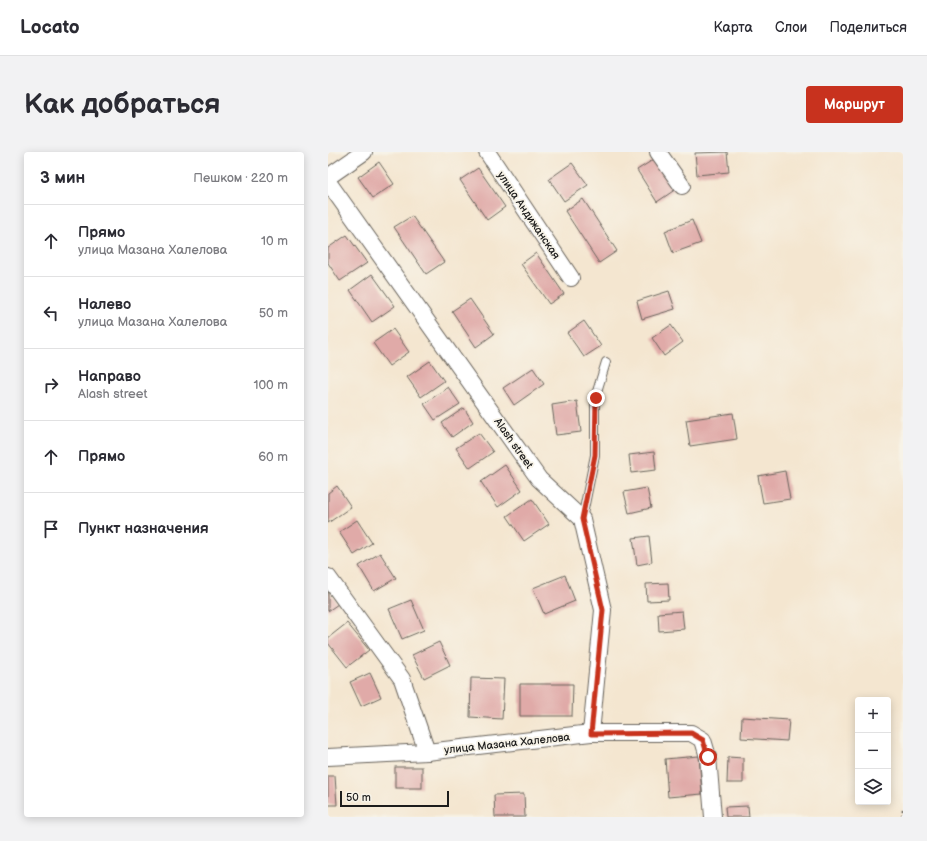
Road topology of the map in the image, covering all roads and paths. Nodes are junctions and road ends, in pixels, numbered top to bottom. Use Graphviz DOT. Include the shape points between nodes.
graph roads {
  1 [pos="364,152"];
  2 [pos="487,152"];
  3 [pos="658,152"];
  4 [pos="328,177"];
  5 [pos="328,182"];
  6 [pos="682,186"];
  7 [pos="571,278"];
  8 [pos="606,362"];
  9 [pos="582,519"];
  10 [pos="328,577"];
  11 [pos="591,734"];
  12 [pos="427,752"];
  13 [pos="328,757"];
  14 [pos="903,809"];
  15 [pos="713,817"];
  16 [pos="902,817"];
  1 -- 4 [label="street"];
  2 -- 7 [label="street, улица Андижанская"];
  3 -- 6 [label="street"];
  5 -- 9 [label="street, Alash street" via="540,479"];
  8 -- 9 [label="lane" via="596,398 595,455"];
  9 -- 11 [label="street" via="603,610"];
  10 -- 12 [label="street" via="402,679"];
  11 -- 12 [label="street, улица Мазана Халелова"];
  11 -- 15 [label="street, улица Мазана Халелова" via="691,733 703,740 708,757"];
  12 -- 13 [label="street, улица Мазана Халелова"];
  14 -- 16 [label="path"];
}
